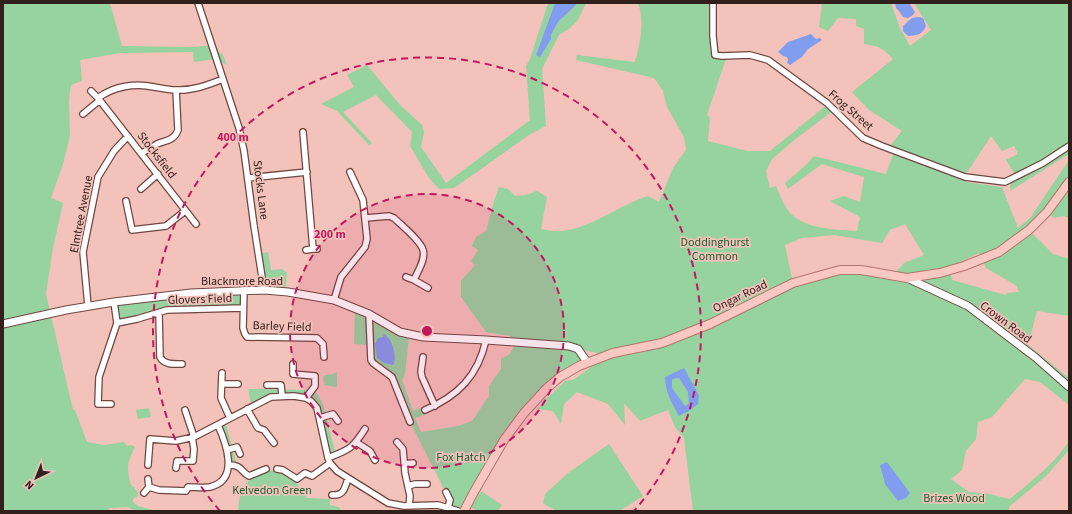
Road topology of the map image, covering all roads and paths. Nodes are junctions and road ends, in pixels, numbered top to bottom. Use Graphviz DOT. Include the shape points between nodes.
graph roads {
  1 [pos="198,3"];
  2 [pos="712,3"];
  3 [pos="224,80"];
  4 [pos="176,90"];
  5 [pos="91,91"];
  6 [pos="99,99"];
  7 [pos="83,114"];
  8 [pos="303,132"];
  9 [pos="128,136"];
  10 [pos="1069,146"];
  11 [pos="142,153"];
  12 [pos="307,172"];
  13 [pos="350,172"];
  14 [pos="158,174"];
  15 [pos="248,178"];
  16 [pos="1069,182"];
  17 [pos="142,189"];
  18 [pos="126,201"];
  19 [pos="185,211"];
  20 [pos="366,218"];
  21 [pos="196,224"];
  22 [pos="306,250"];
  23 [pos="925,275"];
  24 [pos="406,277"];
  25 [pos="907,278"];
  26 [pos="414,280"];
  27 [pos="923,285"];
  28 [pos="428,288"];
  29 [pos="244,290"];
  30 [pos="264,290"];
  31 [pos="334,300"];
  32 [pos="114,302"];
  33 [pos="88,306"];
  34 [pos="243,308"];
  35 [pos="159,313"];
  36 [pos="369,314"];
  37 [pos="117,323"];
  38 [pos="3,324"];
  39 [pos="486,340"];
  40 [pos="324,357"];
  41 [pos="423,357"];
  42 [pos="587,362"];
  43 [pos="182,364"];
  44 [pos="293,364"];
  45 [pos="222,373"];
  46 [pos="222,384"];
  47 [pos="238,384"];
  48 [pos="267,385"];
  49 [pos="1069,387"];
  50 [pos="282,396"];
  51 [pos="306,398"];
  52 [pos="111,404"];
  53 [pos="435,406"];
  54 [pos="247,409"];
  55 [pos="185,410"];
  56 [pos="425,410"];
  57 [pos="230,418"];
  58 [pos="320,420"];
  59 [pos="338,421"];
  60 [pos="410,422"];
  61 [pos="218,425"];
  62 [pos="365,429"];
  63 [pos="193,437"];
  64 [pos="356,442"];
  65 [pos="397,442"];
  66 [pos="274,443"];
  67 [pos="227,450"];
  68 [pos="240,454"];
  69 [pos="375,460"];
  70 [pos="329,461"];
  71 [pos="413,463"];
  72 [pos="404,464"];
  73 [pos="148,465"];
  74 [pos="229,465"];
  75 [pos="176,468"];
  76 [pos="266,469"];
  77 [pos="277,469"];
  78 [pos="348,478"];
  79 [pos="148,479"];
  80 [pos="427,484"];
  81 [pos="408,486"];
  82 [pos="150,487"];
  83 [pos="446,492"];
  84 [pos="144,493"];
  85 [pos="332,496"];
  86 [pos="409,506"];
  87 [pos="448,508"];
  88 [pos="458,511"];
  89 [pos="464,511"];
  1 -- 3 [label="street, Stocks Lane"];
  2 -- 10 [label="street, Frog Street" via="715,55 750,55 768,60 827,103 863,138 882,146 965,177 1005,182 1043,163"];
  3 -- 4 [label="street" via="197,88"];
  3 -- 15 [label="street, Stocks Lane" via="239,128"];
  4 -- 6 [label="street" via="154,86 130,86 112,90"];
  4 -- 11 [label="street" via="177,134"];
  5 -- 6 [label="street, Stocksfield"];
  6 -- 7 [label="street"];
  6 -- 9 [label="street, Stocksfield"];
  8 -- 12 [label="street"];
  9 -- 11 [label="street, Stocksfield"];
  9 -- 33 [label="street, Elmtree Avenue" via="114,151 98,177 83,252"];
  11 -- 14 [label="street, Stocksfield"];
  12 -- 15 [label="street"];
  12 -- 22 [label="street" via="315,249"];
  13 -- 20 [label="street" via="363,200"];
  14 -- 17 [label="street"];
  14 -- 19 [label="street, Stocksfield"];
  15 -- 30 [label="street, Stocks Lane"];
  16 -- 23 [label="main road, Ongar Road" via="1038,221 999,252 940,273"];
  18 -- 19 [label="street" via="132,230 166,226"];
  19 -- 21 [label="street, Stocksfield"];
  20 -- 26 [label="street" via="394,218 418,241 424,250"];
  20 -- 31 [label="street" via="365,247 341,277"];
  23 -- 25 [label="main road, Ongar Road"];
  23 -- 27 [label="street"];
  24 -- 26 [label="street"];
  25 -- 27 [label="street, Crown Road"];
  25 -- 42 [label="main road, Ongar Road" via="861,270 840,270 793,283 710,324 662,343 613,353"];
  26 -- 28 [label="street"];
  27 -- 49 [label="street, Crown Road" via="968,306 1035,357"];
  29 -- 30 [label="street, Blackmore Road"];
  29 -- 32 [label="street, Blackmore Road"];
  29 -- 34 [label="street, Barley Field"];
  30 -- 31 [label="street, Blackmore Road"];
  31 -- 36 [label="street, Blackmore Road"];
  32 -- 33 [label="street, Blackmore Road"];
  32 -- 37 [label="street"];
  33 -- 38 [label="street, Blackmore Road"];
  34 -- 35 [label="street, Glovers Field" via="167,310"];
  34 -- 40 [label="street, Barley Field" via="244,331 247,337 318,338 323,344"];
  35 -- 37 [label="street, Glovers Field"];
  35 -- 43 [label="street, Glovers Field" via="161,360 170,364"];
  36 -- 39 [label="street, Blackmore Road" via="400,332 409,334"];
  36 -- 60 [label="street" via="371,360 392,377"];
  37 -- 52 [label="street" via="99,377 96,406"];
  39 -- 42 [label="street, Blackmore Road" via="569,346 578,349"];
  39 -- 53 [label="street" via="471,376 449,398"];
  41 -- 53 [label="street" via="422,377"];
  42 -- 89 [label="main road, Ongar Road" via="560,377 524,413 504,440"];
  44 -- 51 [label="street" via="293,374 315,376 315,386"];
  45 -- 46 [label="street"];
  46 -- 47 [label="street"];
  46 -- 57 [label="street" via="221,398"];
  48 -- 50 [label="street" via="281,385"];
  50 -- 51 [label="street"];
  50 -- 54 [label="street" via="271,397"];
  51 -- 58 [label="street" via="317,408"];
  53 -- 56 [label="street"];
  54 -- 57 [label="street"];
  54 -- 66 [label="street" via="258,428 264,430"];
  55 -- 63 [label="street"];
  57 -- 61 [label="street"];
  58 -- 59 [label="street" via="334,414"];
  58 -- 70 [label="street"];
  61 -- 63 [label="street"];
  61 -- 67 [label="street"];
  62 -- 64 [label="street"];
  63 -- 73 [label="street" via="176,441 150,440"];
  63 -- 75 [label="street" via="193,461 177,461"];
  64 -- 69 [label="street" via="370,451"];
  64 -- 70 [label="street" via="347,451"];
  65 -- 72 [label="street" via="403,449"];
  67 -- 68 [label="street" via="238,447"];
  67 -- 74 [label="street"];
  70 -- 77 [label="street" via="314,475 305,473 297,479"];
  70 -- 78 [label="street" via="337,471"];
  71 -- 72 [label="street"];
  72 -- 81 [label="street"];
  74 -- 76 [label="street" via="240,467 249,476"];
  74 -- 82 [label="street" via="222,480 210,487 188,487 186,491"];
  78 -- 85 [label="street" via="342,494"];
  78 -- 86 [label="street" via="388,503"];
  79 -- 82 [label="street"];
  80 -- 81 [label="street"];
  81 -- 86 [label="street"];
  82 -- 84 [label="street"];
  83 -- 87 [label="street" via="450,500"];
  86 -- 87 [label="street" via="438,504"];
  87 -- 88 [label="street"];
}
